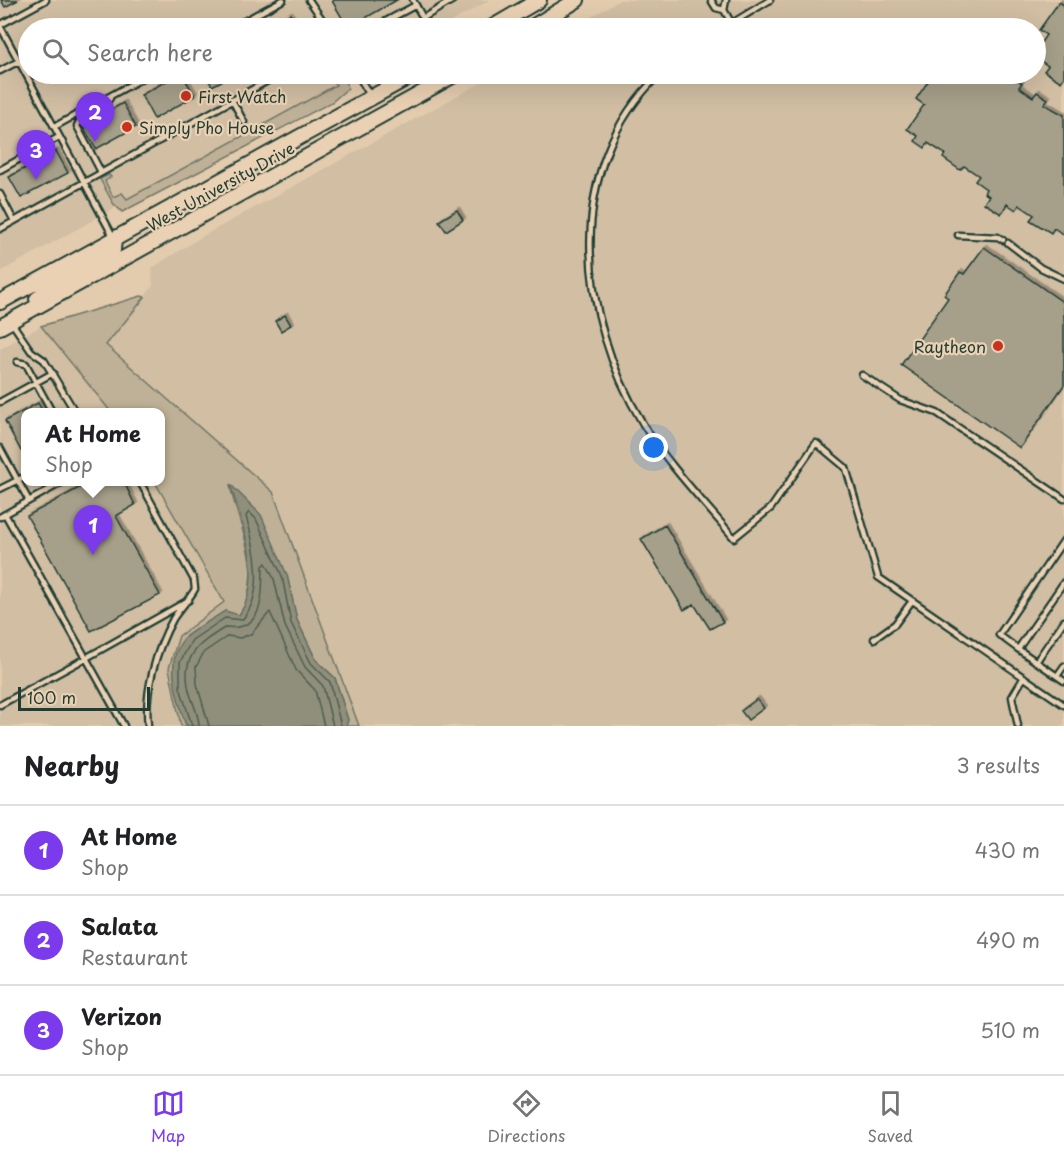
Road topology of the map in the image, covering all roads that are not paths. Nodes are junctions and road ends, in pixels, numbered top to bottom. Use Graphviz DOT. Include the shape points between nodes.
graph roads {
  1 [pos="46,0"];
  2 [pos="283,0"];
  3 [pos="309,0"];
  4 [pos="453,0"];
  5 [pos="578,0"];
  6 [pos="711,0"];
  7 [pos="726,0"];
  8 [pos="770,0"];
  9 [pos="536,1"];
  10 [pos="414,2"];
  11 [pos="724,10"];
  12 [pos="250,18"];
  13 [pos="321,18"];
  14 [pos="389,18"];
  15 [pos="423,18"];
  16 [pos="508,18"];
  17 [pos="548,18"];
  18 [pos="729,18"];
  19 [pos="742,18"];
  20 [pos="0,26"];
  21 [pos="18,59"];
  22 [pos="18,62"];
  23 [pos="0,71"];
  24 [pos="31,84"];
  25 [pos="131,84"];
  26 [pos="262,84"];
  27 [pos="363,84"];
  28 [pos="396,84"];
  29 [pos="438,84"];
  30 [pos="651,84"];
  31 [pos="111,95"];
  32 [pos="371,98"];
  33 [pos="232,100"];
  34 [pos="382,114"];
  35 [pos="244,122"];
  36 [pos="54,127"];
  37 [pos="59,137"];
  38 [pos="0,170"];
  39 [pos="101,172"];
  40 [pos="262,181"];
  41 [pos="83,182"];
  42 [pos="0,194"];
  43 [pos="14,221"];
  44 [pos="0,228"];
  45 [pos="958,235"];
  46 [pos="114,239"];
  47 [pos="126,258"];
  48 [pos="1064,279"];
  49 [pos="0,302"];
  50 [pos="9,321"];
  51 [pos="17,362"];
  52 [pos="53,373"];
  53 [pos="862,375"];
  54 [pos="36,382"];
  55 [pos="0,402"];
  56 [pos="50,408"];
  57 [pos="73,408"];
  58 [pos="0,448"];
  59 [pos="21,478"];
  60 [pos="18,480"];
  61 [pos="21,486"];
  62 [pos="21,486"];
  63 [pos="56,486"];
  64 [pos="142,486"];
  65 [pos="0,489"];
  66 [pos="1064,499"];
  67 [pos="29,501"];
  68 [pos="3,515"];
  69 [pos="1064,540"];
  70 [pos="1064,582"];
  71 [pos="189,600"];
  72 [pos="912,601"];
  73 [pos="1064,621"];
  74 [pos="874,639"];
  75 [pos="1017,649"];
  76 [pos="86,658"];
  77 [pos="1036,662"];
  78 [pos="1064,666"];
  79 [pos="1057,676"];
  80 [pos="1024,677"];
  81 [pos="1064,681"];
  82 [pos="0,705"];
  83 [pos="1064,705"];
  84 [pos="124,726"];
  85 [pos="148,726"];
  86 [pos="1018,726"];
  1 -- 20 [label="lane"];
  2 -- 12 [label="lane"];
  3 -- 13 [label="lane"];
  4 -- 15 [label="lane"];
  5 -- 17 [label="highway"];
  6 -- 11 [label="lane" via="716,8"];
  7 -- 11 [label="lane"];
  8 -- 19 [label="lane"];
  9 -- 16 [label="highway"];
  10 -- 14 [label="lane"];
  10 -- 15 [label="lane"];
  11 -- 18 [label="lane"];
  20 -- 21 [label="lane"];
  22 -- 23 [label="lane"];
  24 -- 36 [label="lane"];
  25 -- 31 [label="lane"];
  26 -- 33 [label="lane"];
  27 -- 32 [label="lane"];
  28 -- 32 [label="highway, West University Drive"];
  29 -- 34 [label="highway, West University Drive"];
  30 -- 72 [label="lane" via="633,104 612,140 600,168 590,218 590,261 597,309 625,389 669,460 734,538 771,508 816,443 846,468 879,577"];
  31 -- 36 [label="lane"];
  31 -- 39 [label="lane" via="105,105 77,126"];
  32 -- 34 [label="highway"];
  32 -- 40 [label="highway" via="364,120 271,171"];
  32 -- 46 [label="highway, West University Drive"];
  33 -- 35 [label="lane"];
  33 -- 39 [label="lane"];
  34 -- 40 [label="highway, West University Drive"];
  36 -- 37 [label="lane"];
  37 -- 38 [label="lane"];
  37 -- 41 [label="lane"];
  39 -- 41 [label="lane"];
  40 -- 47 [label="highway, West University Drive"];
  41 -- 43 [label="lane"];
  41 -- 46 [label="lane"];
  42 -- 43 [label="lane"];
  43 -- 44 [label="lane"];
  45 -- 48 [label="lane" via="998,237 1041,268"];
  46 -- 47 [label="highway"];
  46 -- 49 [label="highway, West University Drive"];
  46 -- 50 [label="highway" via="108,256 51,287"];
  47 -- 50 [label="highway, West University Drive"];
  50 -- 52 [label="lane"];
  51 -- 54 [label="lane" via="26,364"];
  52 -- 54 [label="lane"];
  52 -- 57 [label="lane"];
  53 -- 66 [label="lane" via="900,400 937,412"];
  54 -- 55 [label="lane"];
  54 -- 56 [label="lane"];
  58 -- 60 [label="lane"];
  59 -- 60 [label="lane"];
  60 -- 61 [label="lane"];
  60 -- 65 [label="lane"];
  62 -- 67 [label="lane"];
  63 -- 67 [label="lane"];
  64 -- 71 [label="lane" via="194,580 195,589"];
  67 -- 68 [label="lane"];
  68 -- 76 [label="lane"];
  69 -- 75 [label="lane" via="999,635"];
  70 -- 75 [label="lane"];
  71 -- 76 [label="lane"];
  71 -- 85 [label="lane" via="174,618 162,646 146,706"];
  72 -- 74 [label="lane" via="895,624"];
  72 -- 80 [label="lane"];
  73 -- 77 [label="lane"];
  75 -- 77 [label="lane"];
  76 -- 82 [label="lane"];
  76 -- 84 [label="lane"];
  77 -- 79 [label="lane"];
  78 -- 79 [label="lane"];
  79 -- 81 [label="lane"];
  80 -- 83 [label="lane"];
  80 -- 86 [label="lane" via="1011,697"];
}
